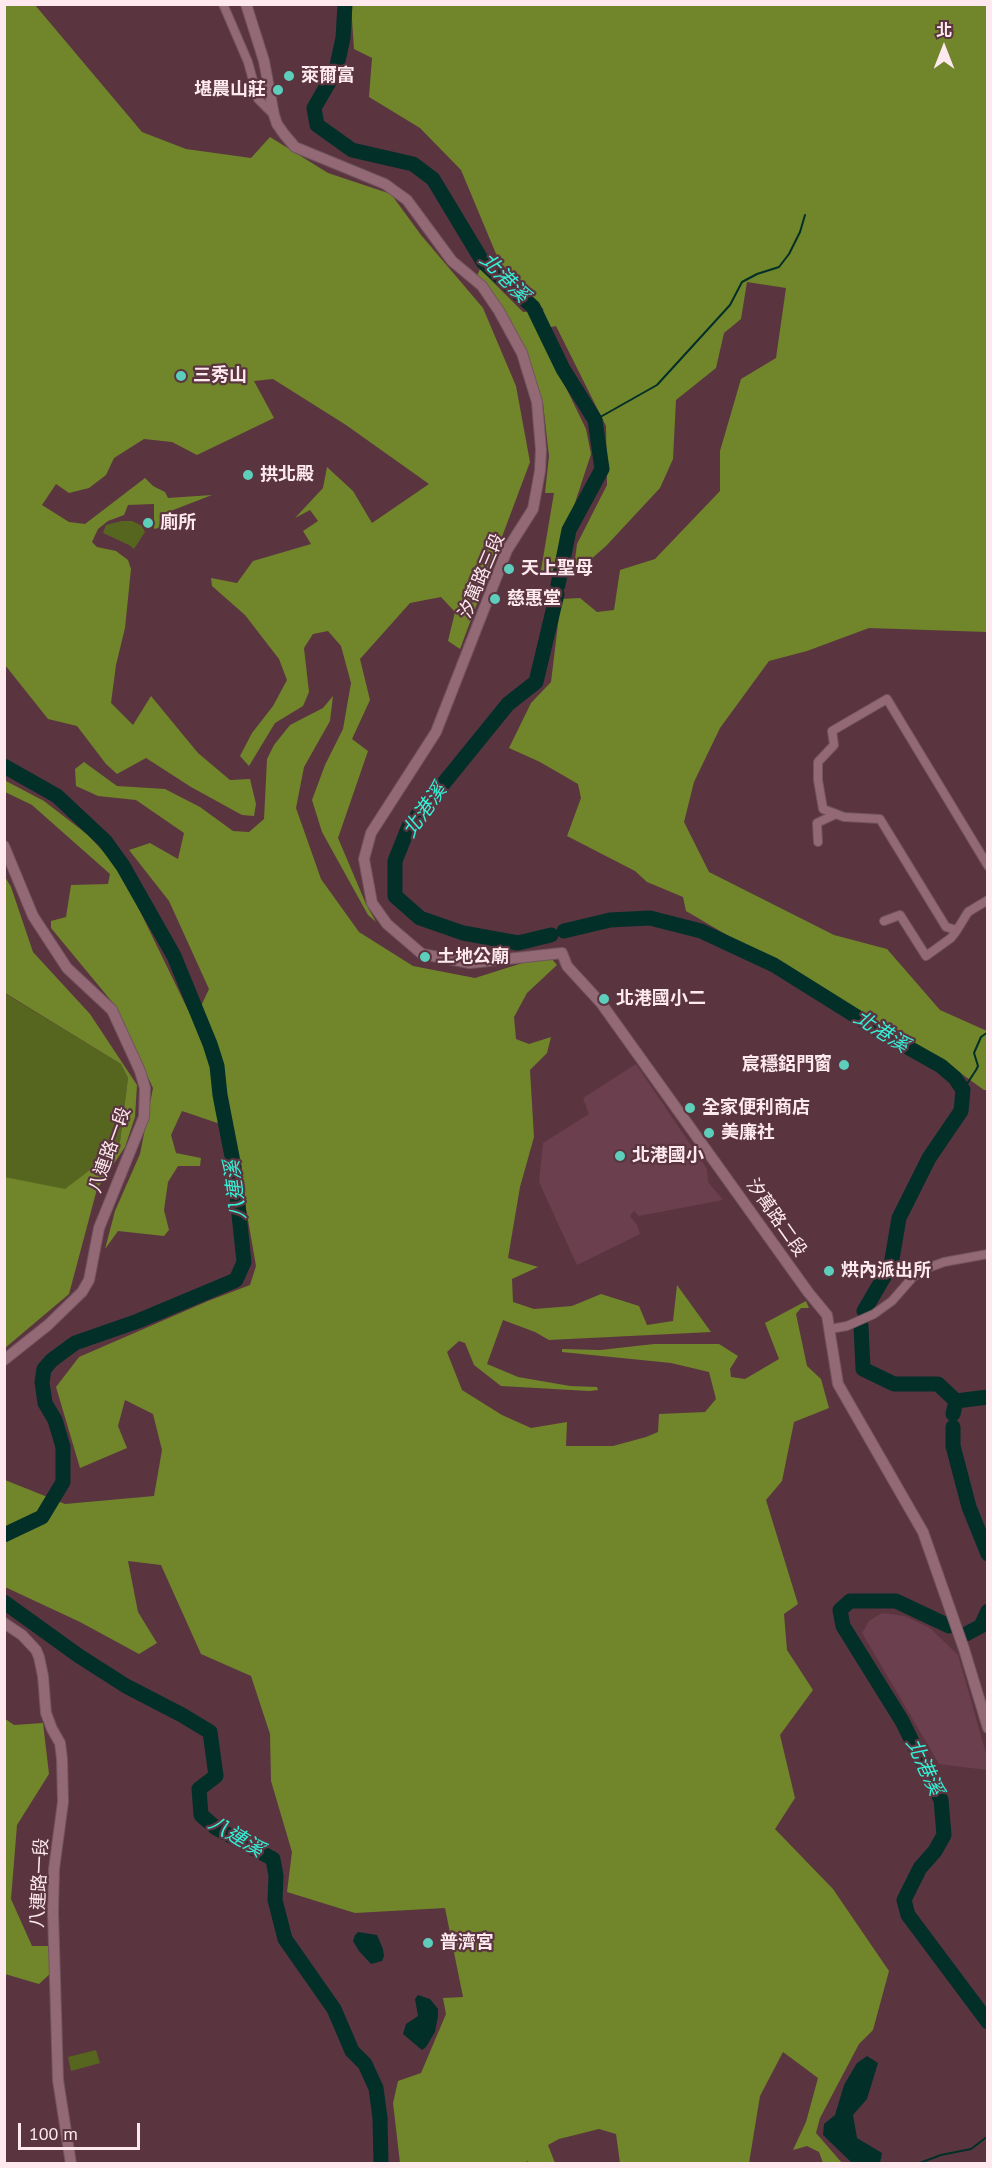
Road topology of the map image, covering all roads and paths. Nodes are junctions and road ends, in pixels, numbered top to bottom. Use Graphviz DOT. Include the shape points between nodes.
graph roads {
  1 [pos="223,4"];
  2 [pos="246,4"];
  3 [pos="274,115"];
  4 [pos="836,814"];
  5 [pos="818,842"];
  6 [pos="4,846"];
  7 [pos="987,866"];
  8 [pos="987,900"];
  9 [pos="884,921"];
  10 [pos="957,930"];
  11 [pos="562,952"];
  12 [pos="987,1254"];
  13 [pos="830,1329"];
  14 [pos="4,1360"];
  15 [pos="4,1623"];
  16 [pos="987,1728"];
  17 [pos="71,2163"];
  1 -- 3 [label="street" via="248,62 258,99"];
  2 -- 3 [label="street, 汐萬路三段" via="264,61"];
  3 -- 11 [label="street, 汐萬路三段" via="295,147 385,184 407,200 452,261 482,286 500,311 522,353 537,402 541,450 533,509 507,550 436,732 371,833 364,859 372,903 387,924 422,954 470,963"];
  4 -- 5 [label="street" via="817,823"];
  4 -- 7 [label="street" via="823,809 818,762 834,745 832,731 887,699"];
  4 -- 10 [label="street" via="880,819 945,927"];
  6 -- 14 [label="street, 八連路一段" via="33,916 67,968 112,1010 145,1088 144,1118 99,1227 89,1280 48,1325"];
  8 -- 10 [label="street" via="968,912"];
  9 -- 10 [label="street" via="900,915 926,956"];
  11 -- 13 [label="street, 汐萬路二段" via="567,966 601,1003 827,1315"];
  12 -- 13 [label="street" via="925,1269 874,1314"];
  13 -- 16 [label="street, 汐萬路二段" via="838,1384 923,1532"];
  15 -- 17 [label="street, 八連路一段" via="22,1635 39,1657 46,1713 60,1743 62,1759 63,1803 53,1912 58,2080"];
}
